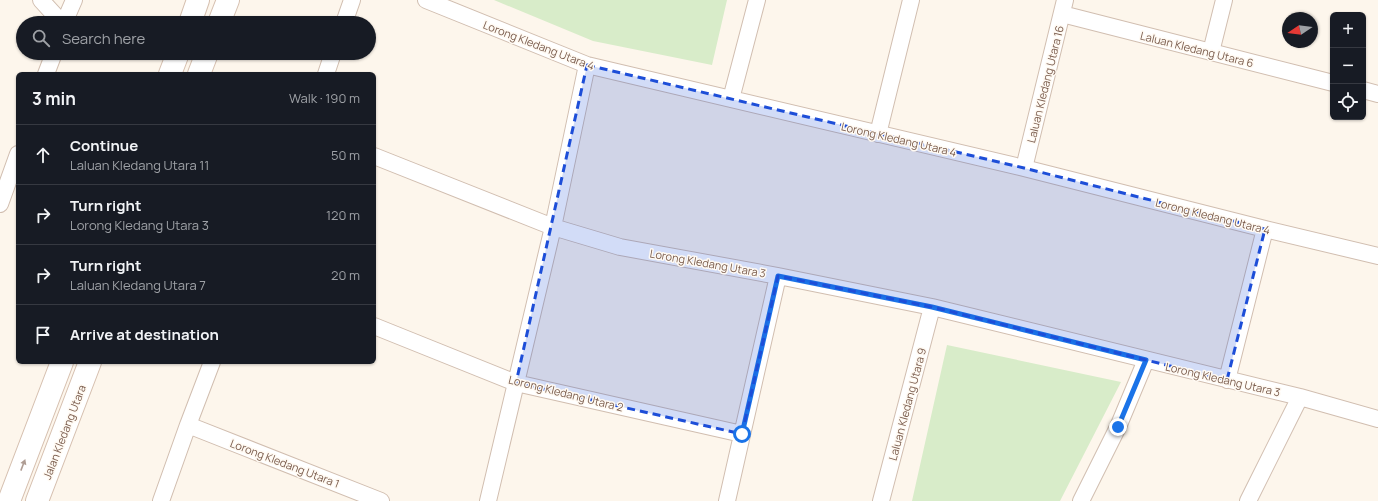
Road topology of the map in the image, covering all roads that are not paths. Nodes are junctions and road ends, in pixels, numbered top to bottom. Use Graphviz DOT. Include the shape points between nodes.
graph roads {
  1 [pos="41,0"];
  2 [pos="74,0"];
  3 [pos="198,0"];
  4 [pos="228,0"];
  5 [pos="352,0"];
  6 [pos="426,0"];
  7 [pos="757,0"];
  8 [pos="911,0"];
  9 [pos="1224,0"];
  10 [pos="1063,7"];
  11 [pos="56,16"];
  12 [pos="66,16"];
  13 [pos="192,16"];
  14 [pos="222,16"];
  15 [pos="346,16"];
  16 [pos="1211,52"];
  17 [pos="51,60"];
  18 [pos="175,60"];
  19 [pos="205,60"];
  20 [pos="331,60"];
  21 [pos="587,65"];
  22 [pos="47,72"];
  23 [pos="171,72"];
  24 [pos="201,72"];
  25 [pos="327,72"];
  26 [pos="1330,82"];
  27 [pos="1366,91"];
  28 [pos="1378,94"];
  29 [pos="732,99"];
  30 [pos="878,134"];
  31 [pos="376,157"];
  32 [pos="16,160"];
  33 [pos="1024,168"];
  34 [pos="0,204"];
  35 [pos="553,227"];
  36 [pos="1265,229"];
  37 [pos="1378,256"];
  38 [pos="778,276"];
  39 [pos="932,307"];
  40 [pos="376,327"];
  41 [pos="1146,360"];
  42 [pos="61,364"];
  43 [pos="89,364"];
  44 [pos="211,364"];
  45 [pos="1227,380"];
  46 [pos="516,383"];
  47 [pos="1300,397"];
  48 [pos="1378,419"];
  49 [pos="188,425"];
  50 [pos="742,434"];
  51 [pos="9,501"];
  52 [pos="37,501"];
  53 [pos="161,501"];
  54 [pos="382,501"];
  55 [pos="488,501"];
  56 [pos="727,501"];
  57 [pos="882,501"];
  58 [pos="1080,501"];
  59 [pos="1248,501"];
  1 -- 11 [label="street"];
  2 -- 12 [label="street"];
  3 -- 13 [label="main road"];
  4 -- 14 [label="main road"];
  5 -- 15 [label="street"];
  6 -- 21 [label="street, Lorong Kledang Utara 4"];
  7 -- 29 [label="street"];
  8 -- 30 [label="street"];
  9 -- 16 [label="street"];
  10 -- 16 [label="street, Laluan Kledang Utara 6"];
  10 -- 33 [label="street, Laluan Kledang Utara 16"];
  16 -- 26 [label="street, Laluan Kledang Utara 6"];
  17 -- 22 [label="street"];
  18 -- 23 [label="main road"];
  19 -- 24 [label="main road"];
  20 -- 25 [label="street"];
  21 -- 29 [label="street, Lorong Kledang Utara 4"];
  21 -- 35 [label="street"];
  27 -- 28 [label="street"];
  29 -- 30 [label="street, Lorong Kledang Utara 4"];
  30 -- 33 [label="street, Lorong Kledang Utara 4"];
  31 -- 35 [label="street, Lorong Kledang Utara 3"];
  32 -- 34 [label="street"];
  33 -- 36 [label="street, Lorong Kledang Utara 4"];
  35 -- 38 [label="street, Lorong Kledang Utara 3" via="620,246"];
  35 -- 46 [label="street"];
  36 -- 37 [label="street, Lorong Kledang Utara 4"];
  36 -- 45 [label="street"];
  38 -- 39 [label="street, Lorong Kledang Utara 3"];
  38 -- 50 [label="street"];
  39 -- 41 [label="street, Lorong Kledang Utara 3"];
  39 -- 57 [label="street, Laluan Kledang Utara 9"];
  40 -- 46 [label="street, Lorong Kledang Utara 2"];
  41 -- 45 [label="street, Lorong Kledang Utara 3"];
  41 -- 58 [label="street" via="1118,427"];
  51 -- 42 [label="main road, one-way"];
  43 -- 52 [label="main road, Jalan Kledang Utara"];
  44 -- 49 [label="street"];
  45 -- 47 [label="street, Lorong Kledang Utara 3"];
  46 -- 50 [label="street, Lorong Kledang Utara 2"];
  46 -- 55 [label="street"];
  47 -- 48 [label="street, Lorong Kledang Utara 3"];
  47 -- 59 [label="street"];
  49 -- 53 [label="street"];
  49 -- 54 [label="street, Lorong Kledang Utara 1"];
  50 -- 56 [label="street"];
}
